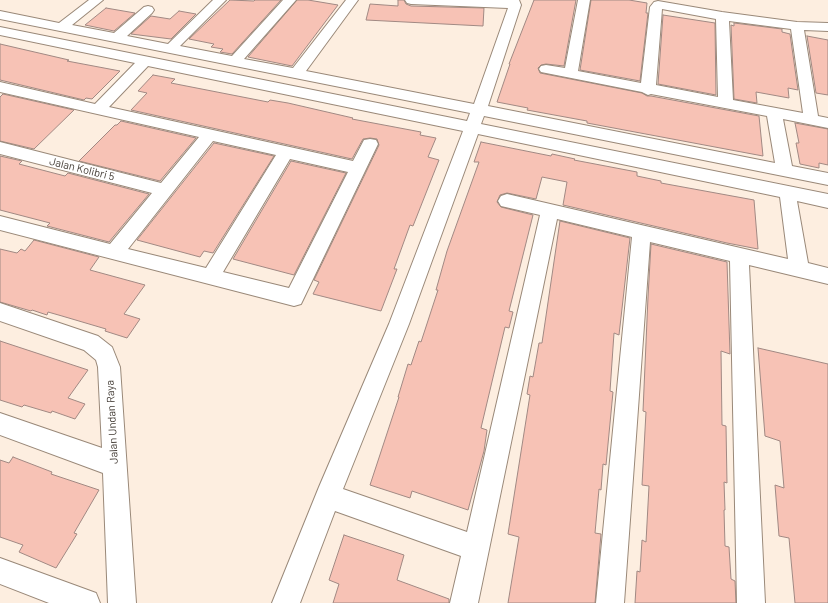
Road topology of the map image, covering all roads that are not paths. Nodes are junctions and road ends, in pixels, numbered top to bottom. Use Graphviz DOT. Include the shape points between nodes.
graph roads {
  1 [pos="97,0"];
  2 [pos="220,0"];
  3 [pos="290,0"];
  4 [pos="352,0"];
  5 [pos="411,0"];
  6 [pos="584,0"];
  7 [pos="514,3"];
  8 [pos="148,10"];
  9 [pos="0,15"];
  10 [pos="722,16"];
  11 [pos="797,26"];
  12 [pos="62,27"];
  13 [pos="828,27"];
  14 [pos="0,31"];
  15 [pos="117,38"];
  16 [pos="170,49"];
  17 [pos="146,60"];
  18 [pos="235,61"];
  19 [pos="546,69"];
  20 [pos="296,74"];
  21 [pos="571,74"];
  22 [pos="0,87"];
  23 [pos="648,90"];
  24 [pos="726,103"];
  25 [pos="98,109"];
  26 [pos="774,113"];
  27 [pos="475,119"];
  28 [pos="811,120"];
  29 [pos="828,123"];
  30 [pos="210,134"];
  31 [pos="370,144"];
  32 [pos="0,148"];
  33 [pos="286,152"];
  34 [pos="357,168"];
  35 [pos="785,170"];
  36 [pos="828,179"];
  37 [pos="164,190"];
  38 [pos="789,193"];
  39 [pos="507,201"];
  40 [pos="828,201"];
  41 [pos="550,211"];
  42 [pos="0,222"];
  43 [pos="642,232"];
  44 [pos="114,253"];
  45 [pos="739,255"];
  46 [pos="799,269"];
  47 [pos="211,276"];
  48 [pos="828,276"];
  49 [pos="0,312"];
  50 [pos="0,424"];
  51 [pos="115,465"];
  52 [pos="328,496"];
  53 [pos="476,548"];
  54 [pos="0,571"];
  55 [pos="86,603"];
  56 [pos="122,603"];
  57 [pos="286,603"];
  58 [pos="464,603"];
  59 [pos="610,603"];
  60 [pos="751,603"];
  1 -- 12 [label="street"];
  2 -- 16 [label="street"];
  3 -- 18 [label="street"];
  4 -- 20 [label="street"];
  5 -- 7 [label="street"];
  6 -- 21 [label="street"];
  7 -- 27 [label="street"];
  8 -- 15 [label="street"];
  9 -- 12 [label="street"];
  10 -- 11 [label="street"];
  10 -- 23 [label="street" via="663,4 656,7"];
  10 -- 24 [label="street"];
  11 -- 13 [label="street"];
  11 -- 28 [label="street"];
  12 -- 15 [label="street"];
  14 -- 17 [label="street"];
  15 -- 16 [label="street"];
  16 -- 18 [label="street"];
  17 -- 25 [label="street"];
  17 -- 27 [label="street"];
  18 -- 20 [label="street"];
  19 -- 21 [label="street"];
  20 -- 27 [label="street"];
  21 -- 23 [label="street"];
  22 -- 25 [label="street"];
  23 -- 24 [label="street"];
  24 -- 26 [label="street"];
  25 -- 30 [label="street"];
  26 -- 28 [label="street"];
  26 -- 35 [label="street"];
  27 -- 35 [label="street"];
  27 -- 38 [label="street"];
  27 -- 52 [label="street" via="399,324"];
  28 -- 29 [label="street"];
  30 -- 33 [label="street"];
  30 -- 37 [label="street"];
  31 -- 34 [label="street"];
  32 -- 37 [label="street, Jalan Kolibri 5"];
  33 -- 34 [label="street"];
  33 -- 47 [label="street"];
  34 -- 47 [label="street" via="294,298"];
  35 -- 36 [label="street"];
  37 -- 44 [label="street"];
  38 -- 40 [label="street"];
  38 -- 46 [label="street"];
  39 -- 41 [label="street"];
  41 -- 43 [label="street"];
  41 -- 53 [label="street"];
  42 -- 44 [label="street"];
  43 -- 45 [label="street"];
  43 -- 59 [label="street"];
  44 -- 47 [label="street"];
  45 -- 46 [label="street"];
  45 -- 60 [label="street"];
  46 -- 48 [label="street"];
  49 -- 51 [label="street, Jalan Undan Raya" via="90,343 104,354 109,367"];
  50 -- 51 [label="street"];
  51 -- 56 [label="street, Jalan Undan Raya"];
  52 -- 53 [label="street"];
  52 -- 57 [label="street"];
  53 -- 58 [label="street"];
  54 -- 55 [label="street"];
}
